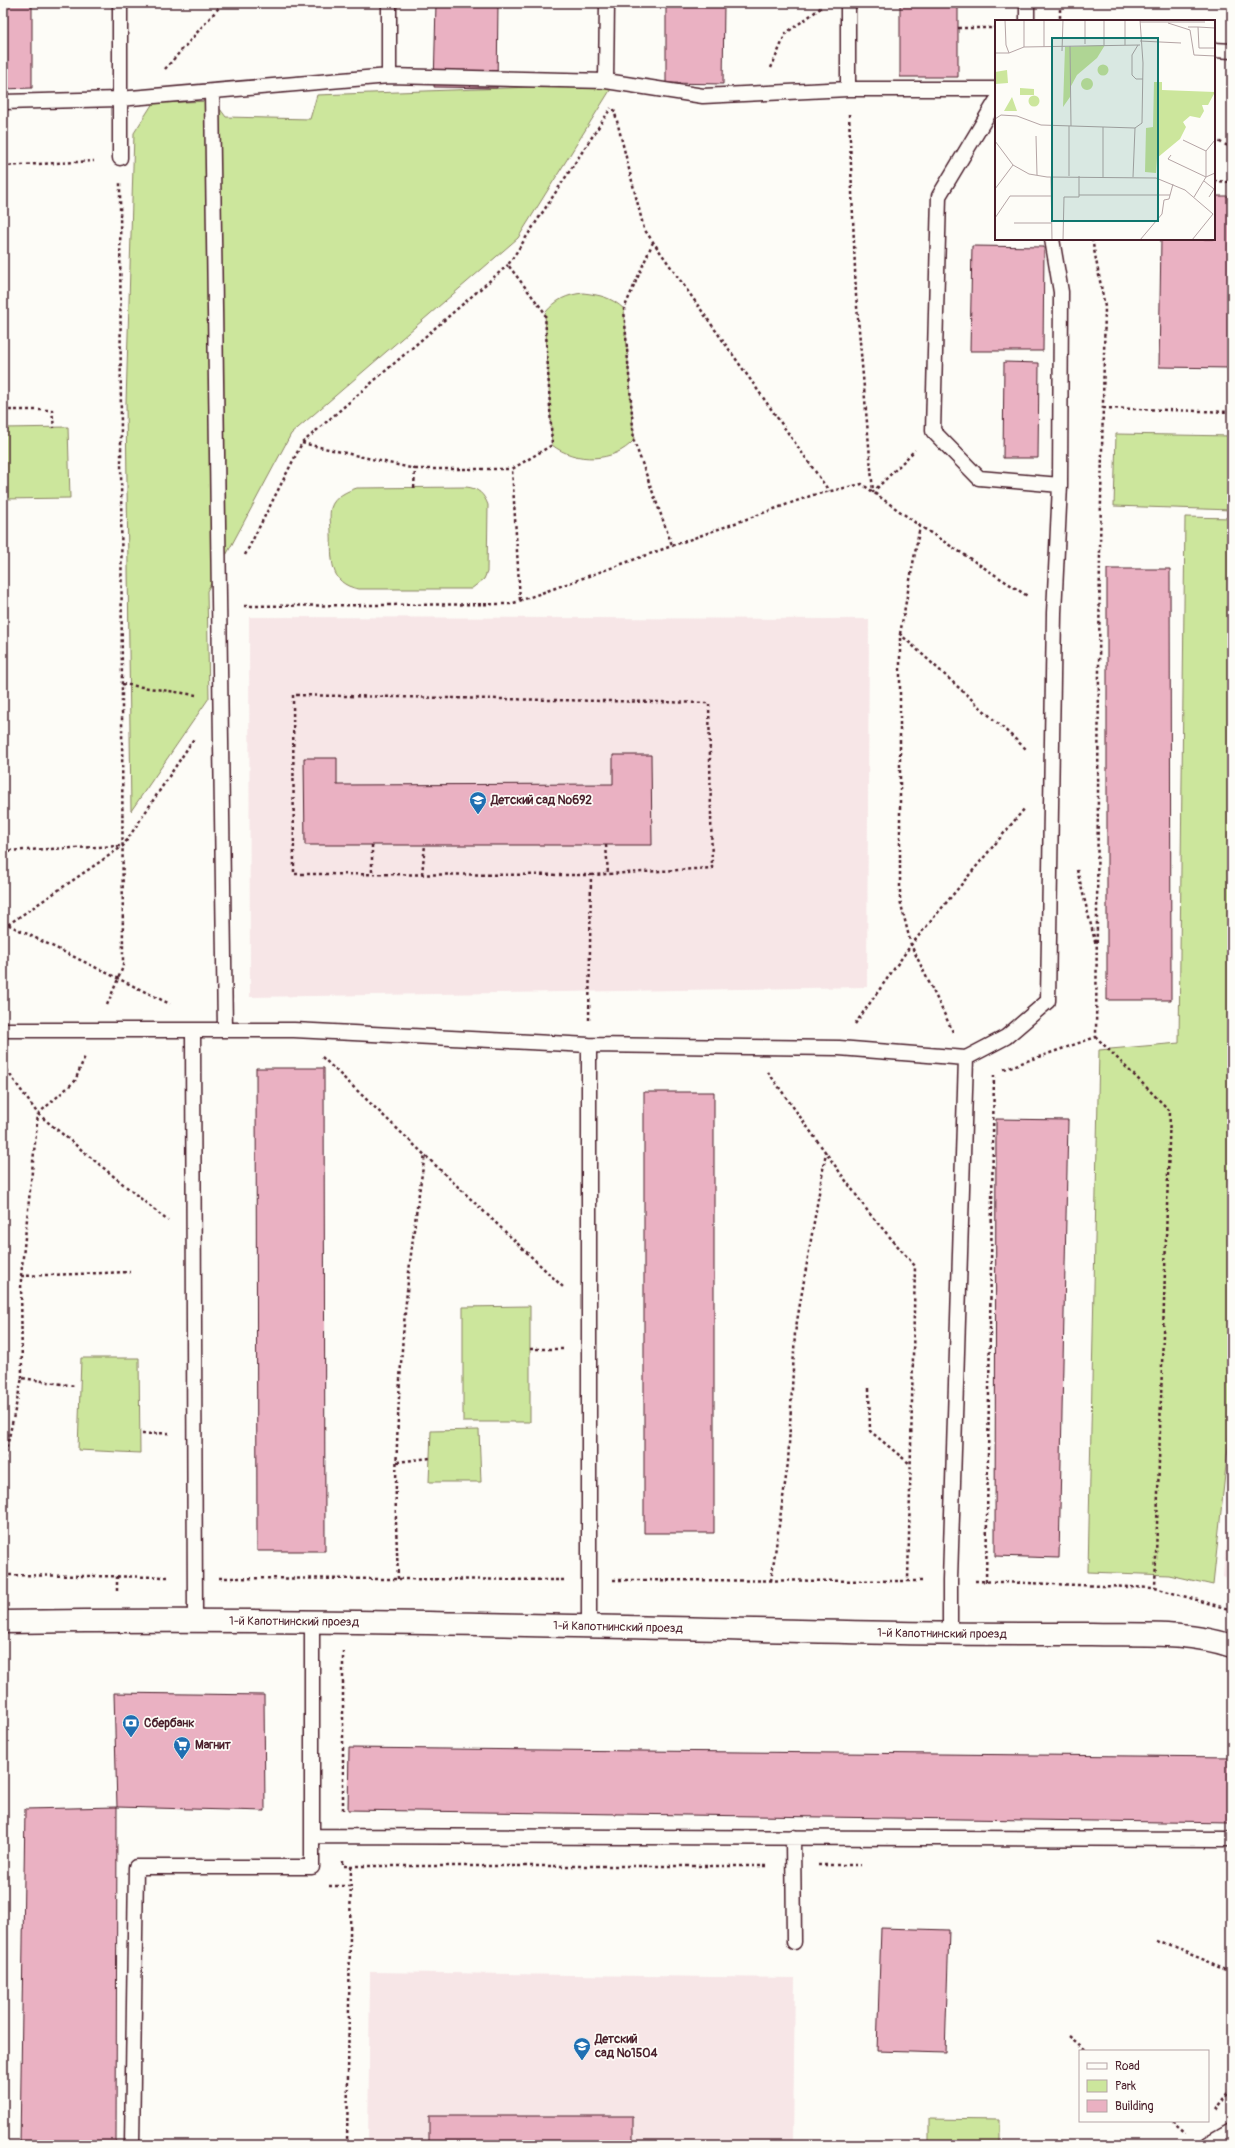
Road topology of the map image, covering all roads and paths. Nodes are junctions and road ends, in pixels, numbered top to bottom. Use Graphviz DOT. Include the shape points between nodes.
graph roads {
  1 [pos="120,3"];
  2 [pos="223,3"];
  3 [pos="389,3"];
  4 [pos="607,3"];
  5 [pos="827,3"];
  6 [pos="848,3"];
  7 [pos="1027,3"];
  8 [pos="1060,3"];
  9 [pos="1027,20"];
  10 [pos="1060,20"];
  11 [pos="958,28"];
  12 [pos="995,28"];
  13 [pos="1215,50"];
  14 [pos="1232,51"];
  15 [pos="389,76"];
  16 [pos="606,81"];
  17 [pos="848,89"];
  18 [pos="995,89"];
  19 [pos="212,92"];
  20 [pos="760,92"];
  21 [pos="140,97"];
  22 [pos="119,99"];
  23 [pos="3,102"];
  24 [pos="995,103"];
  25 [pos="1215,140"];
  26 [pos="1232,148"];
  27 [pos="120,158"];
  28 [pos="3,166"];
  29 [pos="1215,181"];
  30 [pos="1232,182"];
  31 [pos="1052,240"];
  32 [pos="1092,240"];
  33 [pos="653,242"];
  34 [pos="508,265"];
  35 [pos="1103,408"];
  36 [pos="3,410"];
  37 [pos="1232,412"];
  38 [pos="54,428"];
  39 [pos="933,431"];
  40 [pos="302,443"];
  41 [pos="415,469"];
  42 [pos="512,469"];
  43 [pos="1060,485"];
  44 [pos="414,488"];
  45 [pos="829,492"];
  46 [pos="873,492"];
  47 [pos="920,526"];
  48 [pos="672,545"];
  49 [pos="244,557"];
  50 [pos="520,600"];
  51 [pos="219,607"];
  52 [pos="1054,614"];
  53 [pos="900,634"];
  54 [pos="122,684"];
  55 [pos="220,698"];
  56 [pos="1053,774"];
  57 [pos="372,845"];
  58 [pos="425,845"];
  59 [pos="606,845"];
  60 [pos="123,846"];
  61 [pos="3,851"];
  62 [pos="372,874"];
  63 [pos="422,874"];
  64 [pos="608,874"];
  65 [pos="591,875"];
  66 [pos="3,922"];
  67 [pos="8,924"];
  68 [pos="3,928"];
  69 [pos="911,944"];
  70 [pos="176,1006"];
  71 [pos="3,1030"];
  72 [pos="96,1030"];
  73 [pos="193,1030"];
  74 [pos="225,1030"];
  75 [pos="294,1030"];
  76 [pos="1096,1037"];
  77 [pos="588,1045"];
  78 [pos="749,1046"];
  79 [pos="839,1048"];
  80 [pos="966,1058"];
  81 [pos="3,1065"];
  82 [pos="38,1114"];
  83 [pos="826,1151"];
  84 [pos="425,1155"];
  85 [pos="194,1242"];
  86 [pos="130,1272"];
  87 [pos="21,1276"];
  88 [pos="589,1311"];
  89 [pos="589,1348"];
  90 [pos="530,1350"];
  91 [pos="22,1378"];
  92 [pos="75,1386"];
  93 [pos="869,1388"];
  94 [pos="430,1458"];
  95 [pos="397,1462"];
  96 [pos="911,1464"];
  97 [pos="3,1466"];
  98 [pos="3,1575"];
  99 [pos="195,1577"];
  100 [pos="398,1579"];
  101 [pos="589,1580"];
  102 [pos="950,1580"];
  103 [pos="771,1581"];
  104 [pos="908,1581"];
  105 [pos="986,1582"];
  106 [pos="1155,1588"];
  107 [pos="1232,1610"];
  108 [pos="195,1621"];
  109 [pos="3,1622"];
  110 [pos="312,1622"];
  111 [pos="589,1627"];
  112 [pos="950,1634"];
  113 [pos="1232,1646"];
  114 [pos="312,1836"];
  115 [pos="793,1838"];
  116 [pos="1232,1839"];
  117 [pos="351,1866"];
  118 [pos="327,1886"];
  119 [pos="351,1886"];
  120 [pos="1157,1941"];
  121 [pos="794,1942"];
  122 [pos="1232,1971"];
  123 [pos="1069,2036"];
  124 [pos="1086,2050"];
  125 [pos="1232,2088"];
  126 [pos="1213,2113"];
  127 [pos="1173,2122"];
  128 [pos="1232,2131"];
  129 [pos="1187,2134"];
  130 [pos="132,2145"];
  131 [pos="347,2145"];
  132 [pos="1208,2145"];
  1 -- 22 [label="lane"];
  2 -- 21 [label="path"];
  3 -- 15 [label="lane"];
  4 -- 16 [label="lane"];
  5 -- 20 [label="path" via="786,33"];
  6 -- 17 [label="lane"];
  7 -- 9 [label="lane"];
  8 -- 10 [label="path"];
  11 -- 12 [label="path"];
  13 -- 14 [label="lane"];
  15 -- 16 [label="lane"];
  15 -- 19 [label="lane"];
  16 -- 20 [label="lane" via="703,96"];
  17 -- 18 [label="lane"];
  17 -- 20 [label="lane"];
  17 -- 46 [label="path" via="856,295"];
  19 -- 21 [label="lane"];
  19 -- 51 [label="lane"];
  21 -- 22 [label="lane"];
  22 -- 23 [label="lane"];
  22 -- 27 [label="lane"];
  24 -- 39 [label="lane" via="939,196"];
  25 -- 26 [label="path"];
  27 -- 28 [label="path"];
  27 -- 54 [label="path"];
  29 -- 30 [label="path"];
  31 -- 43 [label="lane" via="1061,292"];
  32 -- 35 [label="path" via="1105,307"];
  33 -- 34 [label="path" via="644,229 614,105"];
  33 -- 45 [label="path"];
  33 -- 48 [label="path" via="624,309 634,440"];
  34 -- 40 [label="path"];
  34 -- 42 [label="path" via="546,313 552,444"];
  35 -- 37 [label="path"];
  35 -- 76 [label="path"];
  36 -- 38 [label="path" via="52,410"];
  39 -- 43 [label="lane" via="979,478"];
  39 -- 46 [label="path"];
  40 -- 41 [label="path"];
  40 -- 49 [label="path"];
  41 -- 42 [label="path"];
  41 -- 44 [label="path"];
  42 -- 50 [label="path"];
  43 -- 52 [label="lane"];
  45 -- 46 [label="path" via="862,484"];
  45 -- 48 [label="path" via="813,495"];
  46 -- 47 [label="path"];
  47 -- 52 [label="path"];
  47 -- 53 [label="path"];
  48 -- 50 [label="path"];
  50 -- 51 [label="path" via="511,604"];
  51 -- 55 [label="lane"];
  52 -- 56 [label="lane"];
  53 -- 56 [label="path"];
  53 -- 69 [label="path" via="900,900"];
  54 -- 55 [label="path"];
  54 -- 60 [label="path"];
  55 -- 60 [label="path"];
  55 -- 74 [label="lane"];
  56 -- 69 [label="path"];
  56 -- 80 [label="lane" via="1048,1001 1006,1037"];
  57 -- 62 [label="path"];
  58 -- 63 [label="path"];
  59 -- 64 [label="path"];
  60 -- 61 [label="path"];
  60 -- 67 [label="path"];
  60 -- 72 [label="path" via="123,967"];
  62 -- 63 [label="path"];
  62 -- 64 [label="path" via="294,874 293,695 709,703 712,868"];
  63 -- 65 [label="path"];
  64 -- 65 [label="path"];
  65 -- 77 [label="path"];
  66 -- 67 [label="path"];
  67 -- 68 [label="path"];
  67 -- 70 [label="path"];
  69 -- 79 [label="path"];
  69 -- 80 [label="path"];
  71 -- 72 [label="lane"];
  72 -- 73 [label="lane"];
  72 -- 82 [label="path" via="75,1081"];
  73 -- 74 [label="lane"];
  73 -- 85 [label="lane"];
  74 -- 75 [label="lane"];
  75 -- 77 [label="lane"];
  75 -- 84 [label="path"];
  76 -- 105 [label="path" via="994,1072"];
  76 -- 106 [label="path" via="1170,1111"];
  77 -- 78 [label="lane"];
  77 -- 88 [label="lane"];
  78 -- 79 [label="lane"];
  78 -- 83 [label="path"];
  79 -- 80 [label="lane"];
  80 -- 102 [label="lane"];
  81 -- 82 [label="path"];
  82 -- 85 [label="path"];
  82 -- 87 [label="path"];
  83 -- 96 [label="path" via="869,1213 915,1266"];
  83 -- 103 [label="path" via="795,1333 788,1463"];
  84 -- 88 [label="path"];
  84 -- 95 [label="path" via="413,1227 401,1370"];
  85 -- 99 [label="lane"];
  86 -- 87 [label="path"];
  87 -- 91 [label="path"];
  88 -- 89 [label="lane"];
  89 -- 90 [label="path"];
  89 -- 101 [label="lane"];
  91 -- 92 [label="path"];
  91 -- 97 [label="path"];
  93 -- 96 [label="path" via="870,1431"];
  94 -- 95 [label="path"];
  95 -- 100 [label="path"];
  96 -- 104 [label="path"];
  98 -- 99 [label="path"];
  99 -- 100 [label="path"];
  99 -- 108 [label="lane"];
  100 -- 101 [label="path"];
  101 -- 103 [label="path"];
  101 -- 111 [label="lane"];
  102 -- 104 [label="path"];
  102 -- 105 [label="path"];
  102 -- 112 [label="lane"];
  103 -- 104 [label="path"];
  105 -- 106 [label="path"];
  106 -- 107 [label="path"];
  108 -- 109 [label="street, 1-й Капотнинский проезд"];
  108 -- 110 [label="street, 1-й Капотнинский проезд"];
  110 -- 111 [label="street, 1-й Капотнинский проезд"];
  110 -- 114 [label="lane"];
  111 -- 112 [label="street, 1-й Капотнинский проезд"];
  112 -- 113 [label="street, 1-й Капотнинский проезд" via="1172,1635"];
  114 -- 115 [label="lane"];
  114 -- 130 [label="lane" via="312,1867 136,1867"];
  115 -- 116 [label="lane"];
  115 -- 121 [label="lane"];
  117 -- 119 [label="path"];
  118 -- 119 [label="path"];
  119 -- 131 [label="path"];
  120 -- 122 [label="path"];
  123 -- 124 [label="path"];
  125 -- 126 [label="path"];
  127 -- 129 [label="path"];
  128 -- 132 [label="lane"];
}
